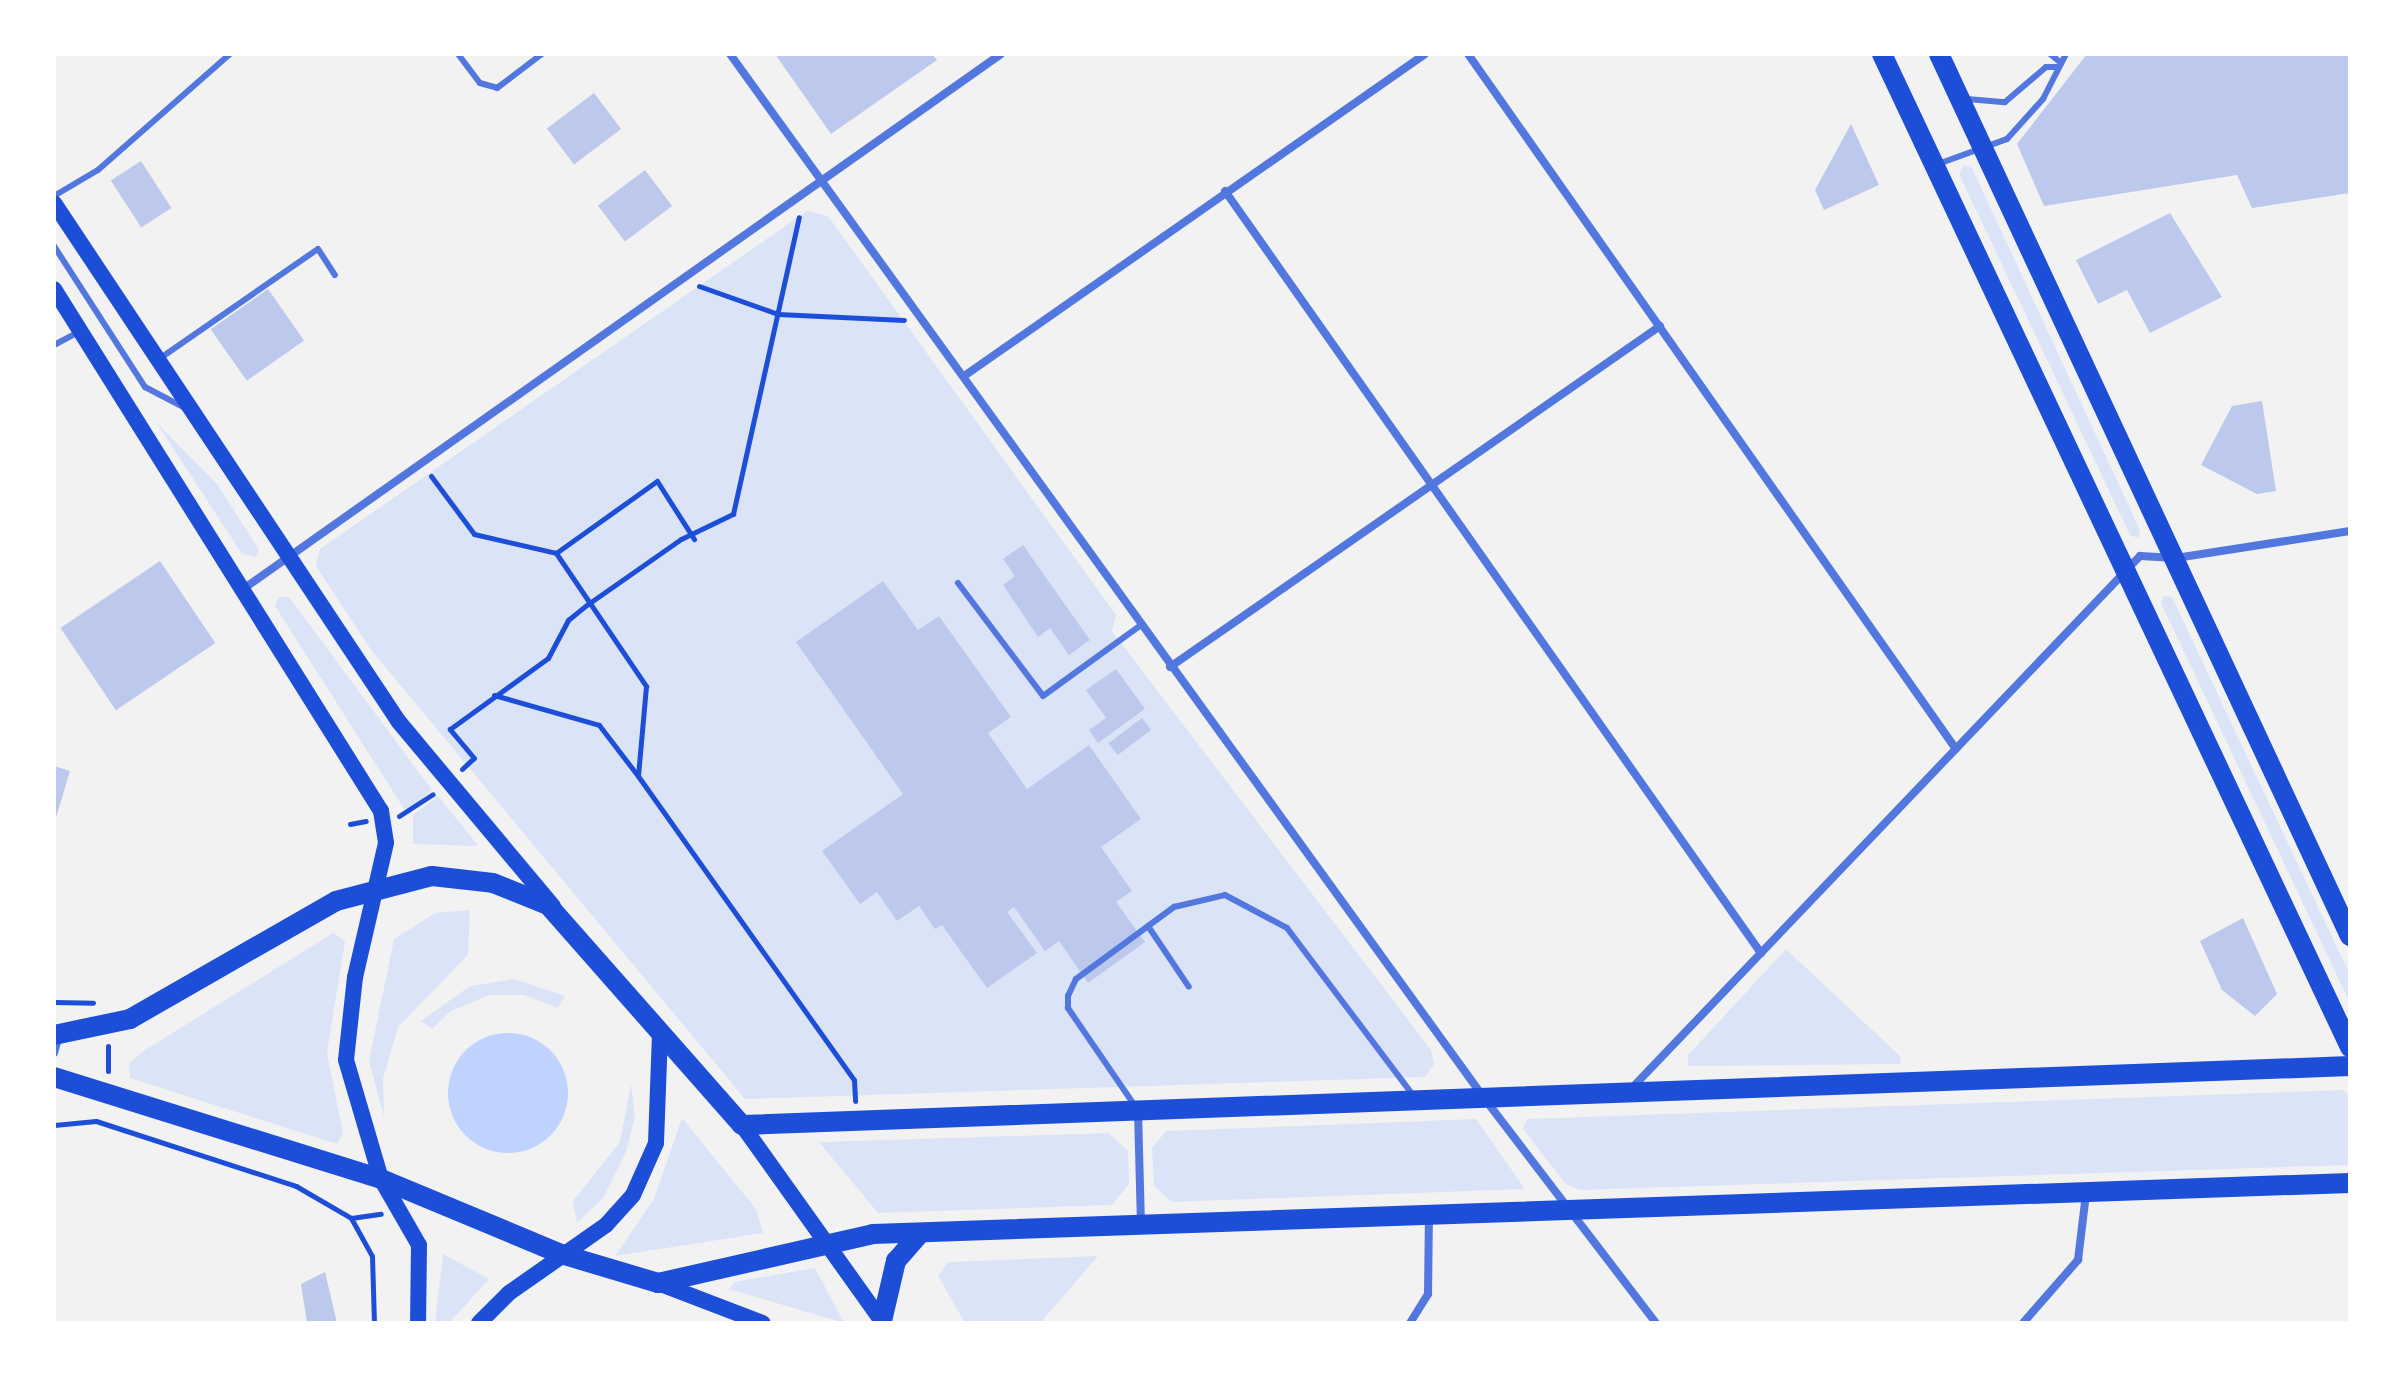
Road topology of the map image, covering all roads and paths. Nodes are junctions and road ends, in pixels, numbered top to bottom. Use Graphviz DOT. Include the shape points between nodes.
graph roads {
  1 [pos="230,54"];
  2 [pos="458,54"];
  3 [pos="542,54"];
  4 [pos="730,54"];
  5 [pos="1001,54"];
  6 [pos="1425,54"];
  7 [pos="1468,54"];
  8 [pos="1882,54"];
  9 [pos="1939,54"];
  10 [pos="2050,54"];
  11 [pos="2066,54"];
  12 [pos="2058,64"];
  13 [pos="1960,97"];
  14 [pos="1981,145"];
  15 [pos="1934,166"];
  16 [pos="823,179"];
  17 [pos="1225,191"];
  18 [pos="804,192"];
  19 [pos="54,196"];
  20 [pos="54,203"];
  21 [pos="54,246"];
  22 [pos="335,275"];
  23 [pos="683,280"];
  24 [pos="54,289"];
  25 [pos="778,314"];
  26 [pos="928,322"];
  27 [pos="1660,326"];
  28 [pos="81,330"];
  29 [pos="54,345"];
  30 [pos="156,361"];
  31 [pos="967,374"];
  32 [pos="185,408"];
  33 [pos="424,466"];
  34 [pos="1432,488"];
  35 [pos="2350,531"];
  36 [pos="694,539"];
  37 [pos="556,553"];
  38 [pos="2176,558"];
  39 [pos="286,559"];
  40 [pos="2126,570"];
  41 [pos="958,583"];
  42 [pos="246,587"];
  43 [pos="588,604"];
  44 [pos="1141,625"];
  45 [pos="1170,667"];
  46 [pos="493,695"];
  47 [pos="1956,749"];
  48 [pos="638,776"];
  49 [pos="448,781"];
  50 [pos="383,818"];
  51 [pos="350,824"];
  52 [pos="377,887"];
  53 [pos="562,917"];
  54 [pos="1148,926"];
  55 [pos="2350,936"];
  56 [pos="1761,953"];
  57 [pos="1189,987"];
  58 [pos="660,1032"];
  59 [pos="56,1041"];
  60 [pos="2350,1047"];
  61 [pos="2350,1066"];
  62 [pos="54,1077"];
  63 [pos="1627,1093"];
  64 [pos="1484,1098"];
  65 [pos="1418,1101"];
  66 [pos="1138,1110"];
  67 [pos="855,1119"];
  68 [pos="54,1125"];
  69 [pos="742,1125"];
  70 [pos="381,1179"];
  71 [pos="2350,1183"];
  72 [pos="2086,1193"];
  73 [pos="402,1210"];
  74 [pos="1570,1211"];
  75 [pos="1429,1214"];
  76 [pos="351,1218"];
  77 [pos="1141,1224"];
  78 [pos="920,1233"];
  79 [pos="827,1243"];
  80 [pos="561,1254"];
  81 [pos="658,1283"];
  82 [pos="883,1322"];
  83 [pos="374,1323"];
  84 [pos="418,1323"];
  85 [pos="479,1323"];
  86 [pos="763,1323"];
  87 [pos="1410,1323"];
  88 [pos="1656,1323"];
  89 [pos="2023,1323"];
  1 -- 19 [label="lane" via="98,170"];
  2 -- 3 [label="lane" via="480,83 497,88"];
  4 -- 16 [label="street"];
  5 -- 16 [label="street"];
  6 -- 17 [label="street"];
  7 -- 27 [label="street"];
  8 -- 15 [label="main road"];
  9 -- 13 [label="main road"];
  10 -- 12 [label="lane"];
  11 -- 12 [label="lane"];
  12 -- 13 [label="lane" via="2046,67 2005,102"];
  12 -- 14 [label="lane" via="2057,78 2021,127 2007,139"];
  13 -- 14 [label="main road"];
  14 -- 15 [label="lane"];
  14 -- 38 [label="main road"];
  15 -- 40 [label="main road"];
  16 -- 18 [label="street"];
  16 -- 26 [label="street"];
  17 -- 31 [label="street"];
  17 -- 34 [label="street"];
  18 -- 23 [label="street"];
  18 -- 25 [label="path"];
  20 -- 30 [label="main road"];
  21 -- 32 [label="lane" via="145,387"];
  22 -- 30 [label="lane" via="318,249"];
  23 -- 25 [label="path"];
  23 -- 33 [label="street"];
  24 -- 28 [label="main road"];
  25 -- 26 [label="path"];
  25 -- 36 [label="path" via="737,503"];
  26 -- 31 [label="street"];
  27 -- 34 [label="street"];
  27 -- 47 [label="street"];
  28 -- 29 [label="lane"];
  28 -- 42 [label="main road"];
  30 -- 32 [label="main road"];
  31 -- 44 [label="street"];
  32 -- 39 [label="main road"];
  33 -- 37 [label="path" via="474,534"];
  33 -- 39 [label="street"];
  34 -- 45 [label="street"];
  34 -- 56 [label="street"];
  35 -- 38 [label="street"];
  36 -- 37 [label="path" via="657,481"];
  36 -- 43 [label="path" via="681,539"];
  37 -- 43 [label="path"];
  38 -- 40 [label="street" via="2155,552"];
  38 -- 55 [label="main road"];
  39 -- 42 [label="street"];
  39 -- 49 [label="main road"];
  40 -- 47 [label="street"];
  40 -- 60 [label="main road"];
  41 -- 44 [label="lane" via="1043,696"];
  42 -- 50 [label="main road" via="369,784"];
  43 -- 46 [label="path" via="568,620 548,658"];
  43 -- 48 [label="path" via="646,686"];
  44 -- 45 [label="street"];
  45 -- 64 [label="street"];
  46 -- 48 [label="path" via="599,725"];
  46 -- 49 [label="path" via="450,729 474,758"];
  47 -- 56 [label="street"];
  48 -- 67 [label="path" via="854,1080"];
  49 -- 50 [label="path" via="409,814"];
  49 -- 53 [label="main road"];
  50 -- 51 [label="path"];
  50 -- 52 [label="main road"];
  52 -- 53 [label="main road" via="419,877 471,879 529,893"];
  52 -- 59 [label="main road" via="336,901 130,1019"];
  52 -- 70 [label="main road" via="346,1037 352,1098"];
  53 -- 58 [label="main road"];
  54 -- 57 [label="lane"];
  54 -- 65 [label="lane" via="1195,897 1225,895 1264,911 1287,928"];
  54 -- 66 [label="lane" via="1076,979 1068,996 1068,1008"];
  56 -- 63 [label="street"];
  58 -- 69 [label="main road"];
  58 -- 80 [label="main road" via="659,1124 642,1179 606,1225"];
  61 -- 63 [label="main road"];
  62 -- 70 [label="main road"];
  63 -- 64 [label="main road"];
  64 -- 65 [label="main road"];
  64 -- 74 [label="street"];
  65 -- 66 [label="main road"];
  66 -- 67 [label="main road"];
  66 -- 77 [label="street"];
  67 -- 69 [label="main road"];
  68 -- 76 [label="path" via="96,1121 296,1186"];
  69 -- 79 [label="main road"];
  70 -- 73 [label="main road"];
  70 -- 80 [label="main road"];
  71 -- 72 [label="main road"];
  72 -- 74 [label="main road"];
  72 -- 89 [label="street" via="2078,1260"];
  73 -- 76 [label="path"];
  73 -- 84 [label="main road" via="422,1264"];
  74 -- 75 [label="main road"];
  74 -- 88 [label="street"];
  75 -- 77 [label="main road"];
  75 -- 87 [label="street" via="1428,1294"];
  76 -- 83 [label="path" via="372,1256"];
  77 -- 78 [label="main road"];
  78 -- 79 [label="main road"];
  78 -- 82 [label="main road" via="896,1261"];
  79 -- 81 [label="main road"];
  79 -- 82 [label="main road"];
  80 -- 81 [label="main road"];
  80 -- 85 [label="main road"];
  81 -- 86 [label="main road"];
}
